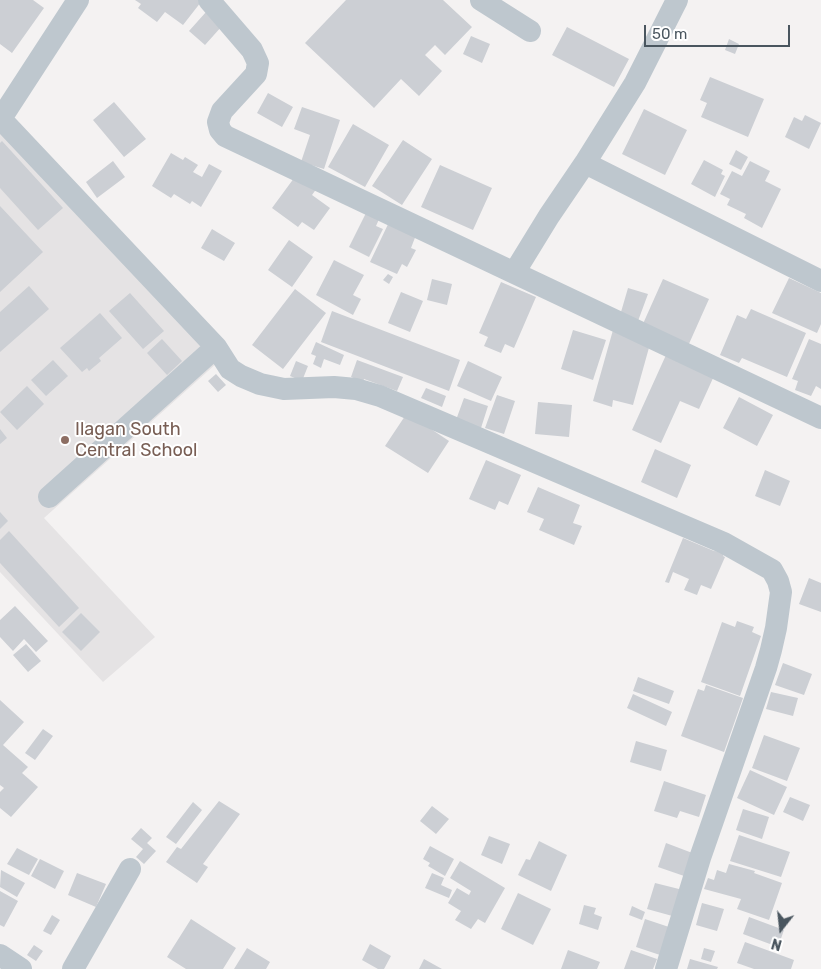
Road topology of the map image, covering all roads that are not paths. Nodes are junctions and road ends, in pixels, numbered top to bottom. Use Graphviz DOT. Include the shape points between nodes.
graph roads {
  1 [pos="78,0"];
  2 [pos="209,0"];
  3 [pos="481,0"];
  4 [pos="677,0"];
  5 [pos="530,31"];
  6 [pos="2,109"];
  7 [pos="585,163"];
  8 [pos="514,273"];
  9 [pos="821,281"];
  10 [pos="216,347"];
  11 [pos="821,418"];
  12 [pos="49,497"];
  13 [pos="130,869"];
  14 [pos="0,955"];
  15 [pos="22,969"];
  16 [pos="73,969"];
  17 [pos="666,969"];
  1 -- 6 [label="street"];
  2 -- 8 [label="street" via="252,50 258,63 256,74 222,111 218,122 225,136"];
  3 -- 5 [label="street"];
  4 -- 7 [label="street" via="634,83"];
  6 -- 10 [label="street"];
  7 -- 8 [label="street"];
  7 -- 9 [label="street"];
  8 -- 11 [label="street"];
  10 -- 12 [label="street"];
  10 -- 17 [label="street" via="230,369 260,384 284,389 356,389 380,396 717,540 772,570 778,581 780,603 771,650"];
  13 -- 16 [label="street"];
  14 -- 15 [label="street"];
}
